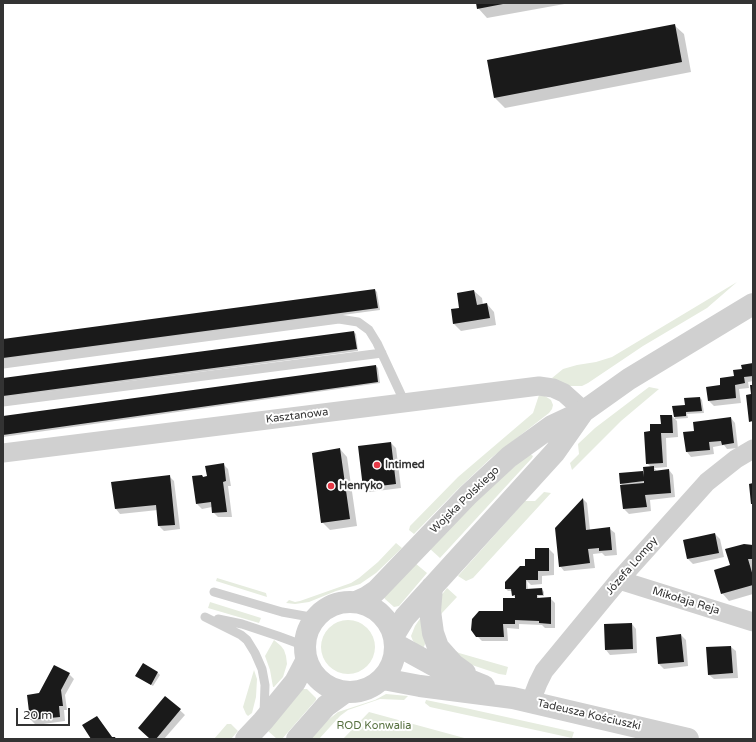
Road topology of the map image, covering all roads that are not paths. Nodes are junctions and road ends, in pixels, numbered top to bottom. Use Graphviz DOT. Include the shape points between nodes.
graph roads {
  1 [pos="753,304"];
  2 [pos="382,353"];
  3 [pos="3,364"];
  4 [pos="3,402"];
  5 [pos="405,403"];
  6 [pos="584,411"];
  7 [pos="753,449"];
  8 [pos="3,453"];
  9 [pos="619,580"];
  10 [pos="432,586"];
  11 [pos="214,592"];
  12 [pos="356,602"];
  13 [pos="316,618"];
  14 [pos="753,622"];
  15 [pos="395,639"];
  16 [pos="305,653"];
  17 [pos="383,679"];
  18 [pos="480,685"];
  19 [pos="344,693"];
  20 [pos="522,700"];
  21 [pos="264,721"];
  22 [pos="246,739"];
  23 [pos="297,739"];
  24 [pos="688,739"];
  1 -- 6 [label="street, Wojska Polskiego" via="628,379"];
  2 -- 3 [label="lane" via="369,330 358,322 339,319"];
  2 -- 4 [label="lane"];
  2 -- 5 [label="lane"];
  5 -- 6 [label="street, Kasztanowa" via="539,386 564,393"];
  5 -- 8 [label="street, Kasztanowa"];
  6 -- 10 [label="street, Wojska Polskiego" via="555,452"];
  6 -- 12 [label="street, Wojska Polskiego" via="552,426 510,457 468,495 376,591"];
  7 -- 9 [label="street, Józefa Lompy" via="706,482"];
  9 -- 14 [label="street, Mikołaja Reja"];
  9 -- 20 [label="street, Józefa Lompy"];
  10 -- 15 [label="street, Wojska Polskiego" via="404,617"];
  10 -- 18 [label="street" via="431,625 438,647 454,665"];
  11 -- 13 [label="lane" via="282,612"];
  12 -- 13 [label="street" via="338,603"];
  12 -- 15 [label="street" via="380,613 391,627"];
  13 -- 16 [label="street" via="306,636"];
  15 -- 17 [label="street" via="395,657"];
  15 -- 18 [label="street, Tadeusza Kościuszki" via="427,662"];
  16 -- 19 [label="street" via="310,669 321,682"];
  16 -- 21 [label="street" via="296,682"];
  16 -- 21 [label="lane" via="242,624 205,617 247,640 255,653 265,685"];
  17 -- 19 [label="street" via="365,690"];
  17 -- 20 [label="street, Tadeusza Kościuszki"];
  18 -- 20 [label="street, Tadeusza Kościuszki"];
  19 -- 23 [label="street" via="326,706"];
  20 -- 24 [label="street, Tadeusza Kościuszki"];
  21 -- 22 [label="street"];
}
